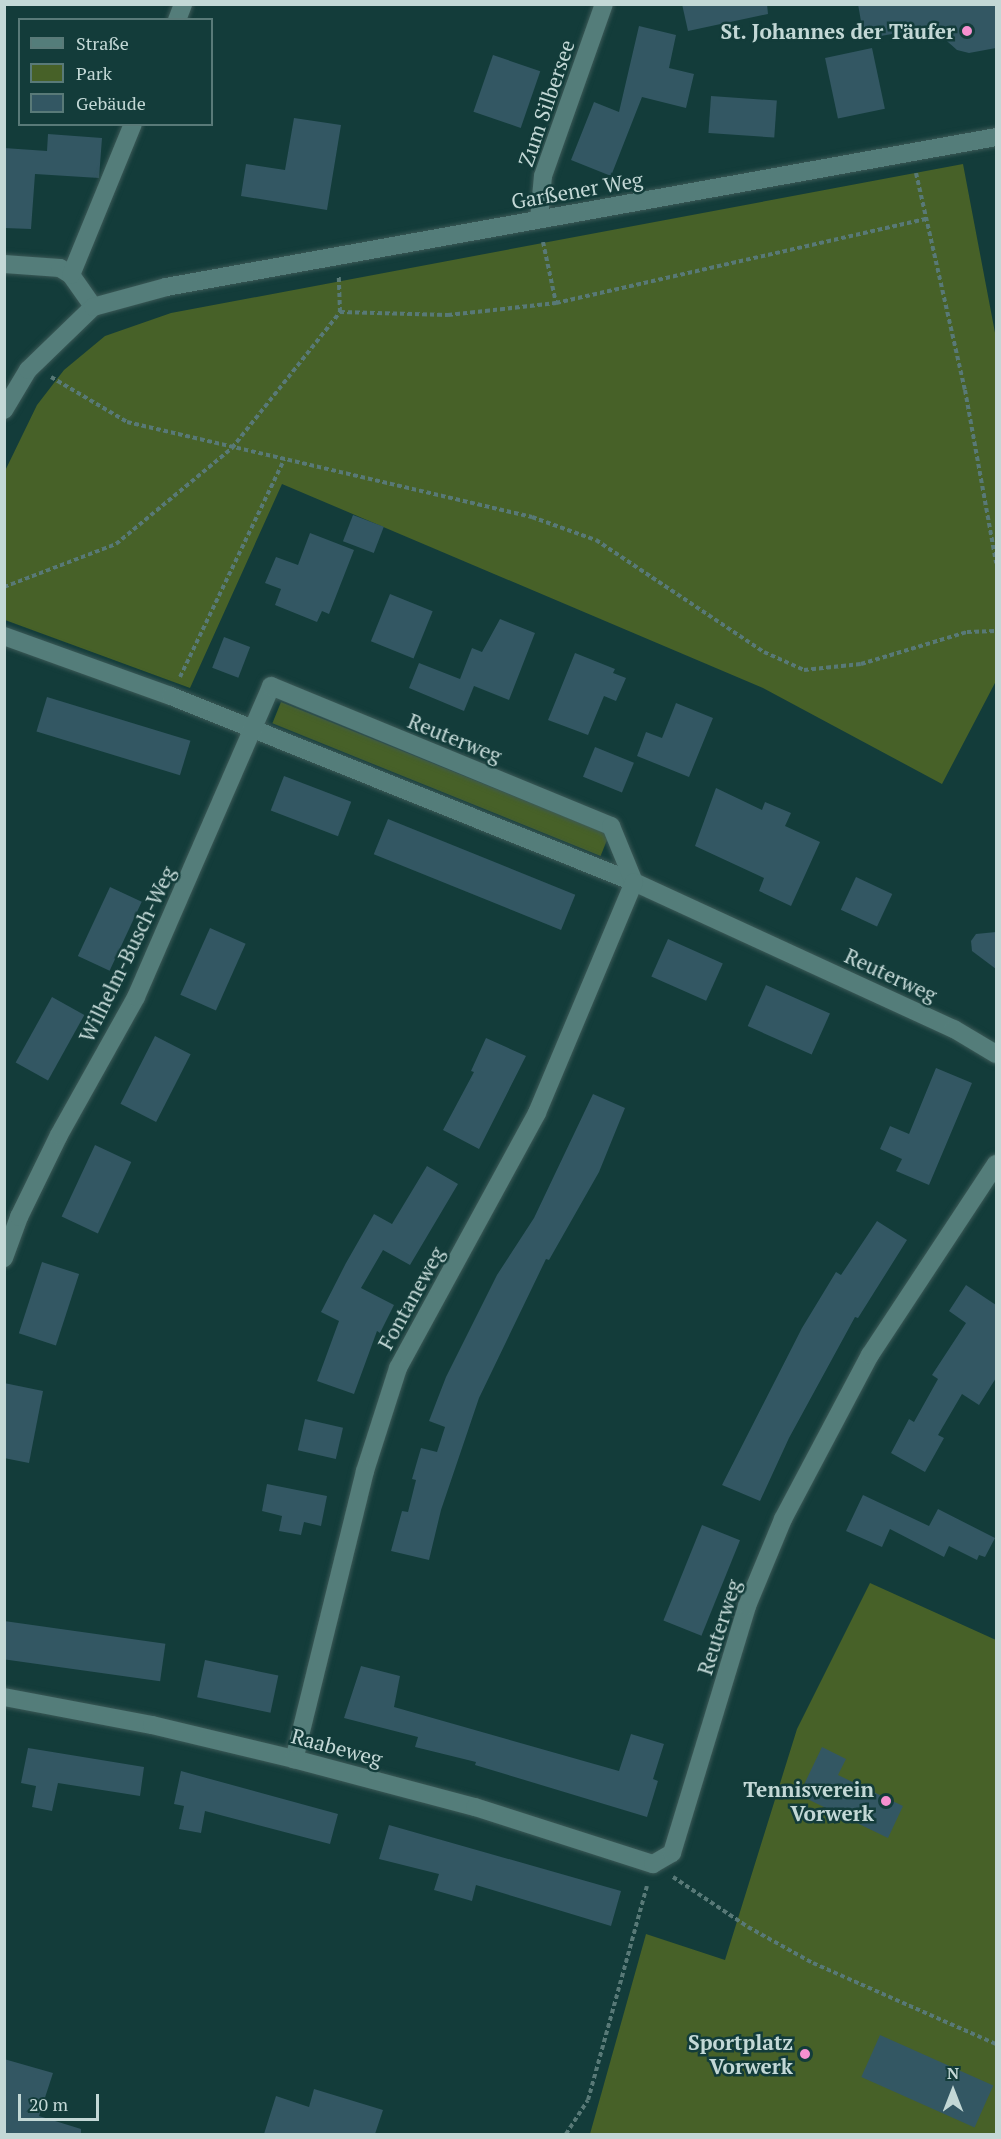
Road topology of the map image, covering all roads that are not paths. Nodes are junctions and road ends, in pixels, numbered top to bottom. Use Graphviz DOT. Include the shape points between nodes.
graph roads {
  1 [pos="604,4"];
  2 [pos="132,126"];
  3 [pos="996,137"];
  4 [pos="538,219"];
  5 [pos="4,264"];
  6 [pos="71,275"];
  7 [pos="93,307"];
  8 [pos="4,410"];
  9 [pos="4,636"];
  10 [pos="254,731"];
  11 [pos="634,882"];
  12 [pos="996,1054"];
  13 [pos="996,1164"];
  14 [pos="4,1258"];
  15 [pos="4,1697"];
  16 [pos="294,1759"];
  17 [pos="654,1864"];
  1 -- 4 [label="street, Zum Silbersee" via="543,176"];
  2 -- 6 [label="street"];
  3 -- 4 [label="street, Garßener Weg"];
  4 -- 7 [label="street, Garßener Weg" via="166,287"];
  5 -- 6 [label="street" via="60,268"];
  6 -- 7 [label="street"];
  7 -- 8 [label="street" via="28,370"];
  9 -- 10 [label="street, Reuterweg" via="171,696"];
  10 -- 11 [label="street, Reuterweg"];
  10 -- 11 [label="street, Reuterweg" via="271,686 611,826"];
  10 -- 14 [label="street, Wilhelm-Busch-Weg" via="136,997 59,1135 19,1217"];
  11 -- 12 [label="street, Reuterweg" via="954,1029"];
  11 -- 16 [label="street, Fontaneweg" via="537,1113 398,1368 365,1471"];
  13 -- 17 [label="street, Reuterweg" via="870,1355 783,1519 747,1606 672,1853"];
  15 -- 16 [label="street, Raabeweg" via="152,1725"];
  16 -- 17 [label="street, Raabeweg" via="475,1807"];
}
